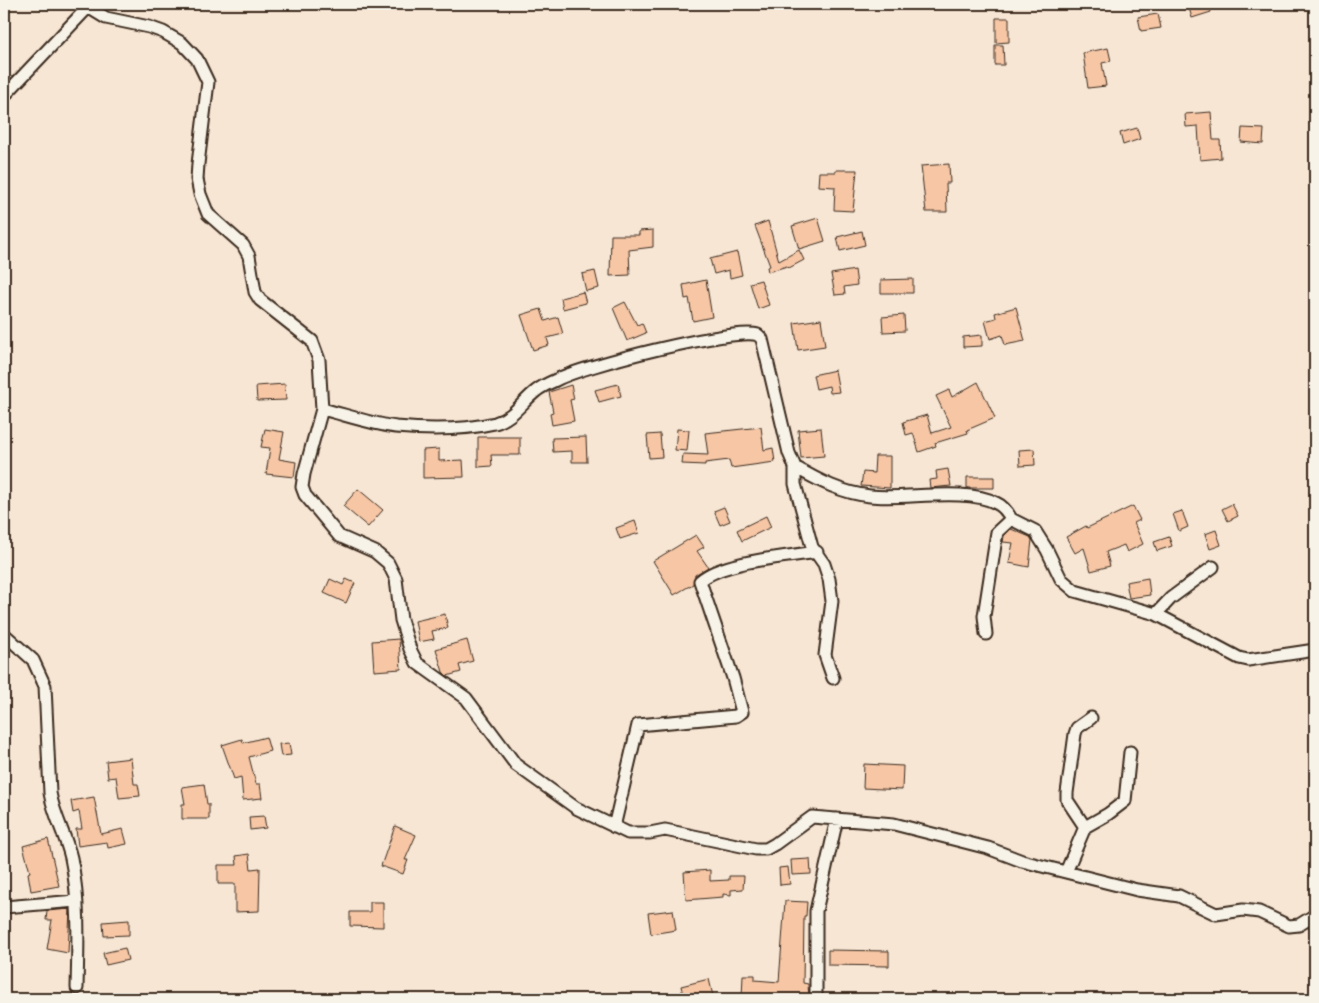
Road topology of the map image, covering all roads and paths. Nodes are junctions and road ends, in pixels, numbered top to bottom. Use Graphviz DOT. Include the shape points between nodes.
graph roads {
  1 [pos="89,5"];
  2 [pos="4,96"];
  3 [pos="322,409"];
  4 [pos="796,467"];
  5 [pos="1011,520"];
  6 [pos="817,552"];
  7 [pos="1213,567"];
  8 [pos="1156,614"];
  9 [pos="4,634"];
  10 [pos="986,634"];
  11 [pos="1315,650"];
  12 [pos="833,678"];
  13 [pos="1092,718"];
  14 [pos="1130,752"];
  15 [pos="837,819"];
  16 [pos="614,827"];
  17 [pos="1085,827"];
  18 [pos="1066,872"];
  19 [pos="76,901"];
  20 [pos="4,907"];
  21 [pos="1315,915"];
  22 [pos="77,988"];
  23 [pos="816,999"];
  1 -- 2 [label="street"];
  1 -- 3 [label="street" via="106,18 163,32 182,43 200,64 208,82 197,179 204,206 250,256 255,292 260,300 312,341 319,360"];
  3 -- 4 [label="street" via="395,426 452,428 494,423 507,418 537,390 589,367 707,340 753,334 762,339 789,453"];
  3 -- 16 [label="street" via="302,487 339,536 375,552 388,563 396,579 401,620 417,663 466,698 516,765 576,808"];
  4 -- 5 [label="street" via="820,482 846,492 871,496 970,496 995,502"];
  4 -- 6 [label="street" via="799,502 812,547"];
  5 -- 8 [label="street" via="1035,532 1061,579 1075,591"];
  5 -- 10 [label="street" via="996,532 984,616"];
  6 -- 12 [label="street" via="827,569 832,593 825,655"];
  6 -- 16 [label="street" via="728,567 709,573 700,581 742,712 736,716 638,725"];
  7 -- 8 [label="street" via="1171,598"];
  8 -- 11 [label="street" via="1239,658 1248,660"];
  9 -- 19 [label="street" via="33,660 45,686 50,793 53,810 71,856"];
  13 -- 17 [label="street" via="1075,734 1067,794 1067,800"];
  14 -- 17 [label="street" via="1125,801"];
  15 -- 16 [label="street" via="812,817 766,849 665,830 650,834"];
  15 -- 18 [label="street" via="924,830"];
  15 -- 23 [label="street" via="816,911"];
  17 -- 18 [label="street"];
  18 -- 21 [label="street" via="1137,890 1179,896 1216,914 1243,910 1258,912 1289,926 1299,926"];
  19 -- 20 [label="street"];
  19 -- 22 [label="street"];
}
